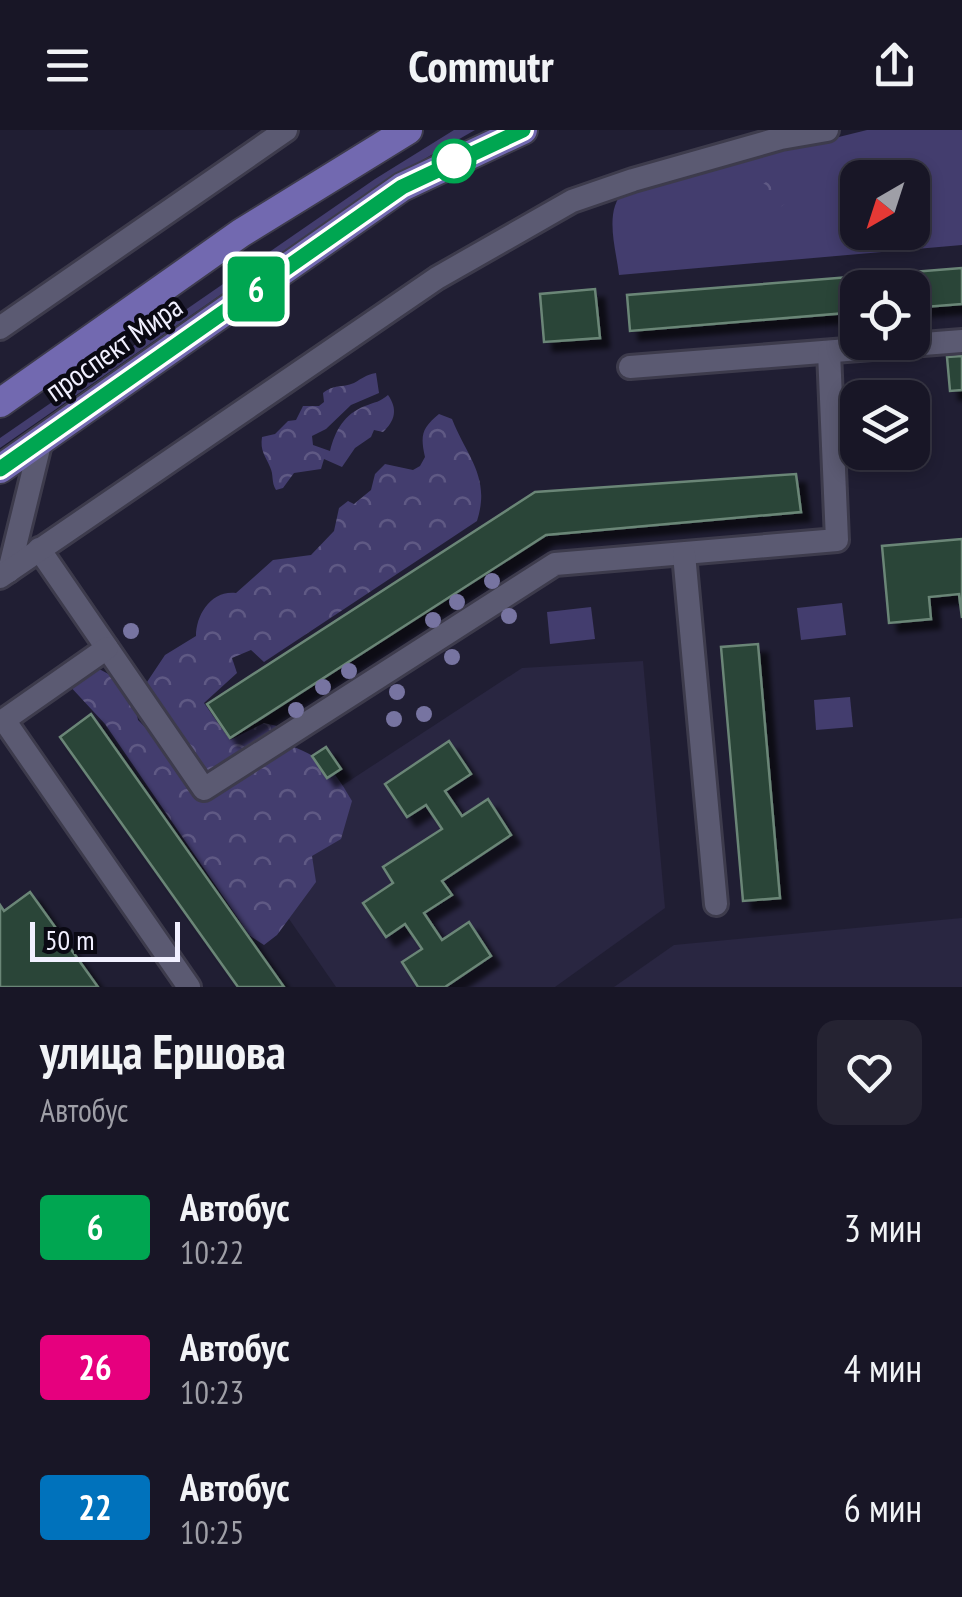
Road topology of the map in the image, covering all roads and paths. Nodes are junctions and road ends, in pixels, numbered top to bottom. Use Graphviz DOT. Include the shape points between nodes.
graph roads {
  1 [pos="286,130"];
  2 [pos="408,130"];
  3 [pos="523,130"];
  4 [pos="827,130"];
  5 [pos="780,134"];
  6 [pos="0,328"];
  7 [pos="962,341"];
  8 [pos="828,352"];
  9 [pos="630,367"];
  10 [pos="0,404"];
  11 [pos="41,440"];
  12 [pos="0,469"];
  13 [pos="40,549"];
  14 [pos="684,554"];
  15 [pos="5,574"];
  16 [pos="107,648"];
  17 [pos="716,904"];
  18 [pos="189,987"];
  1 -- 6 [label="street"];
  2 -- 10 [label="main road, проспект Мира" via="241,232"];
  3 -- 11 [label="main road, проспект Мира" via="402,187"];
  4 -- 5 [label="street"];
  5 -- 13 [label="street" via="631,170 572,201 437,278"];
  7 -- 8 [label="street"];
  8 -- 9 [label="street"];
  8 -- 14 [label="street" via="837,540"];
  11 -- 12 [label="main road, проспект Мира"];
  11 -- 15 [label="street"];
  13 -- 15 [label="street"];
  13 -- 16 [label="street"];
  14 -- 16 [label="street" via="555,564 204,789"];
  14 -- 17 [label="street"];
  16 -- 18 [label="street" via="4,720"];
}
